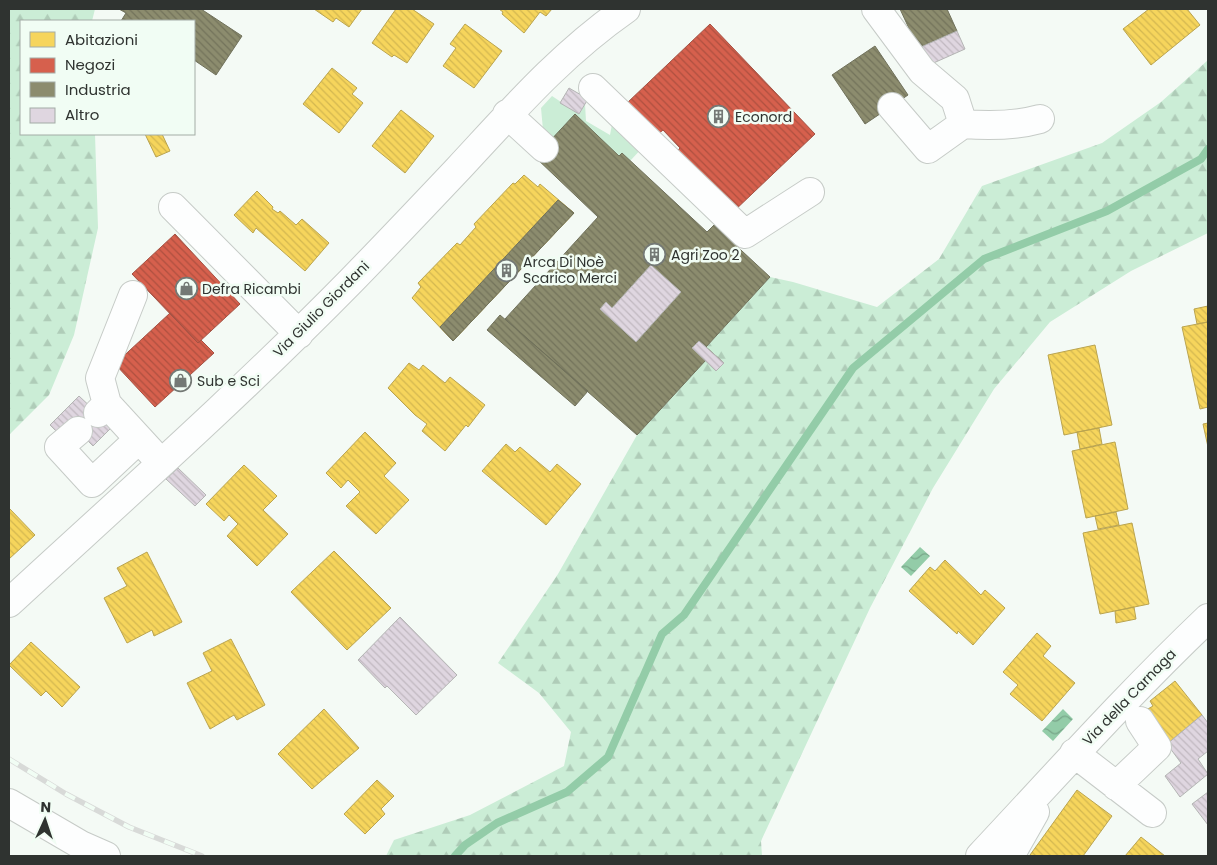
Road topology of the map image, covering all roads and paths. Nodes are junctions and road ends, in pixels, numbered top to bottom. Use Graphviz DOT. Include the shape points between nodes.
graph roads {
  1 [pos="626,9"];
  2 [pos="876,9"];
  3 [pos="592,88"];
  4 [pos="892,107"];
  5 [pos="507,114"];
  6 [pos="1040,119"];
  7 [pos="963,124"];
  8 [pos="544,148"];
  9 [pos="810,192"];
  10 [pos="173,207"];
  11 [pos="133,295"];
  12 [pos="299,334"];
  13 [pos="78,431"];
  14 [pos="139,439"];
  15 [pos="161,463"];
  16 [pos="9,603"];
  17 [pos="1208,618"];
  18 [pos="1140,721"];
  19 [pos="1074,753"];
  20 [pos="1052,779"];
  21 [pos="1116,786"];
  22 [pos="9,803"];
  23 [pos="1152,813"];
  24 [pos="106,856"];
  25 [pos="980,856"];
  26 [pos="1010,856"];
  1 -- 5 [label="street, Via Giulio Giordani" via="558,63"];
  2 -- 7 [label="street" via="922,71 954,99"];
  3 -- 9 [label="street" via="745,234"];
  4 -- 7 [label="street" via="928,148"];
  5 -- 8 [label="street"];
  5 -- 12 [label="street, Via Giulio Giordani"];
  6 -- 7 [label="street" via="990,126"];
  10 -- 12 [label="street"];
  11 -- 14 [label="street" via="100,378 102,409"];
  12 -- 15 [label="street, Via Giulio Giordani"];
  13 -- 14 [label="street" via="60,447 92,483"];
  14 -- 15 [label="street"];
  15 -- 16 [label="street, Via Giulio Giordani"];
  17 -- 19 [label="street, Via della Carnaga"];
  18 -- 21 [label="street" via="1157,747"];
  19 -- 20 [label="street, Via della Carnaga"];
  19 -- 21 [label="street"];
  20 -- 25 [label="street, Via della Carnaga"];
  20 -- 26 [label="street, Via della Carnaga"];
  21 -- 23 [label="street"];
  22 -- 24 [label="street"];
}
